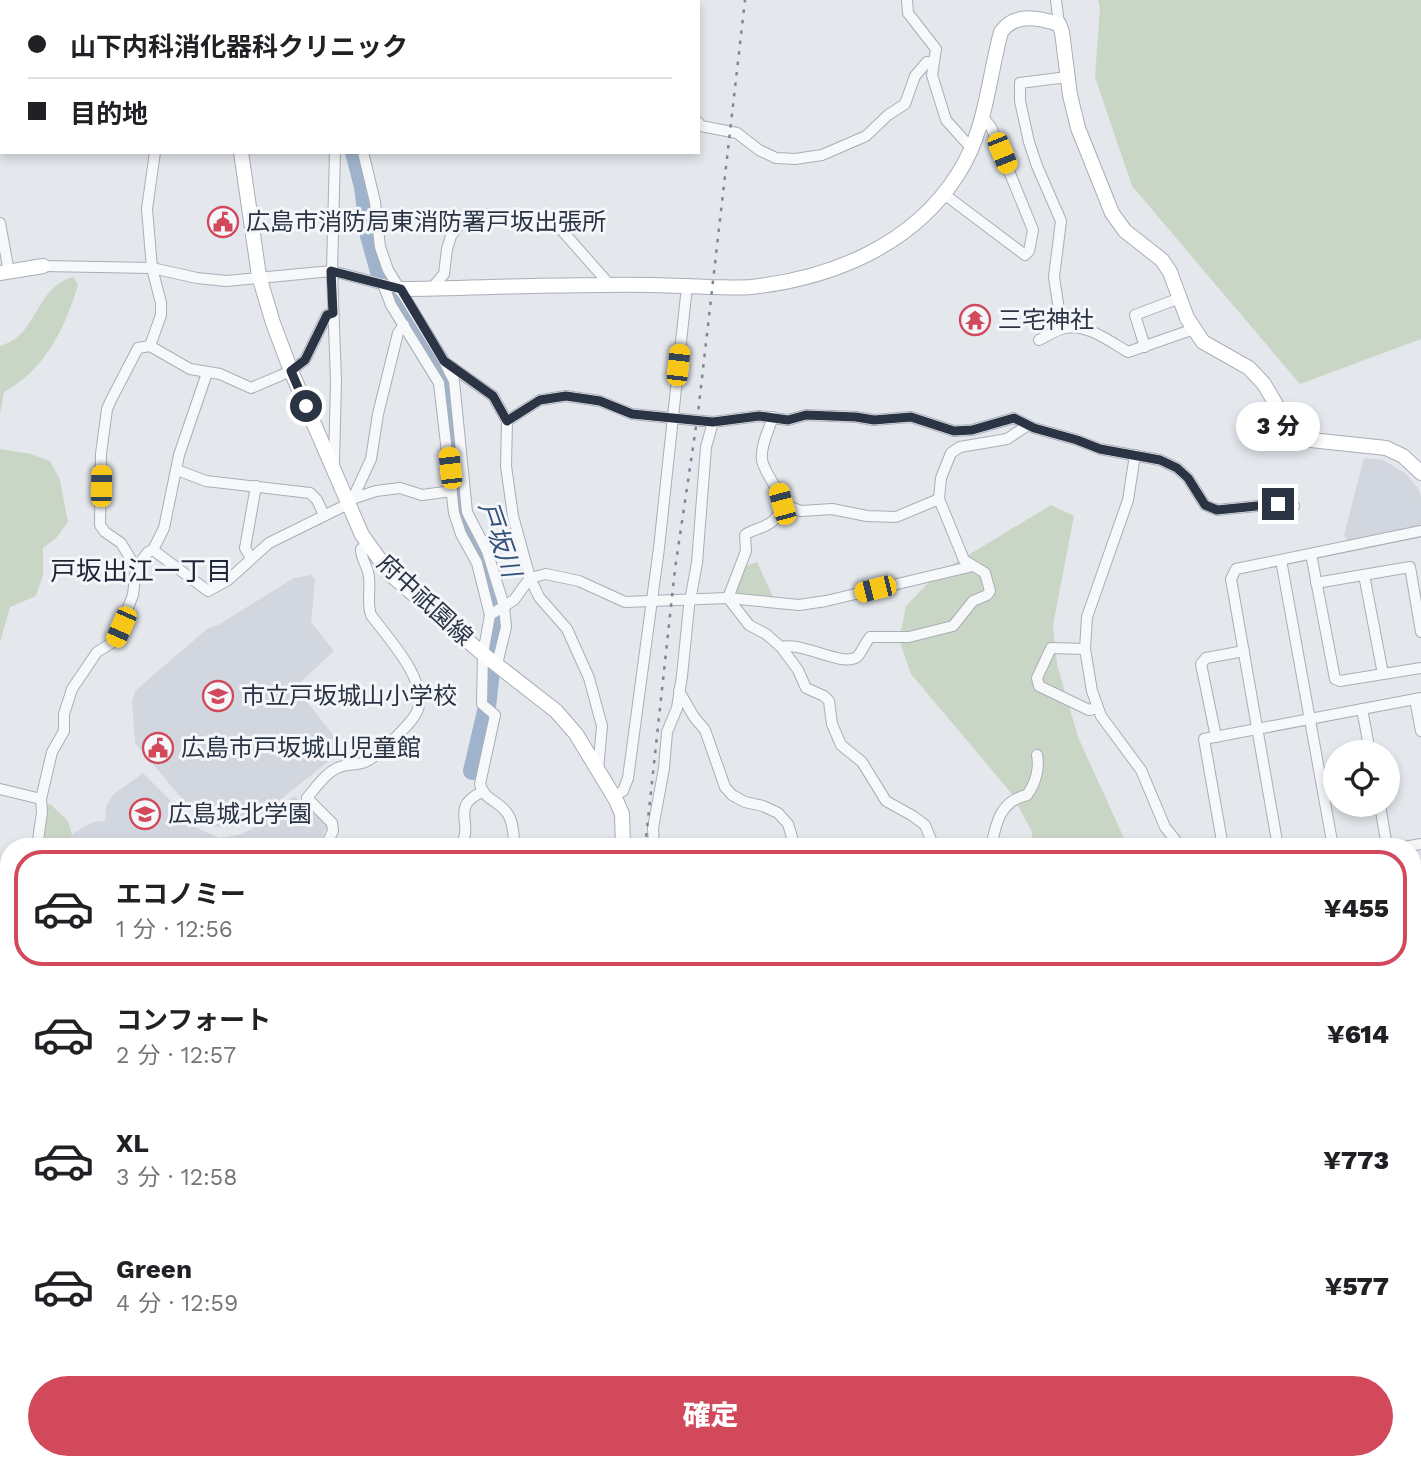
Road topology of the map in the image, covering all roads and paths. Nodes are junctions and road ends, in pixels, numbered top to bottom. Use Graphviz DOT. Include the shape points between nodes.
graph roads {
  1 [pos="907,0"];
  2 [pos="1056,0"];
  3 [pos="1059,24"];
  4 [pos="933,63"];
  5 [pos="1067,77"];
  6 [pos="982,116"];
  7 [pos="700,125"];
  8 [pos="972,149"];
  9 [pos="155,154"];
  10 [pos="241,154"];
  11 [pos="335,154"];
  12 [pos="363,154"];
  13 [pos="944,194"];
  14 [pos="0,223"];
  15 [pos="43,266"];
  16 [pos="152,268"];
  17 [pos="331,271"];
  18 [pos="5,272"];
  19 [pos="259,276"];
  20 [pos="383,285"];
  21 [pos="610,285"];
  22 [pos="687,286"];
  23 [pos="401,289"];
  24 [pos="431,289"];
  25 [pos="1180,298"];
  26 [pos="333,313"];
  27 [pos="404,325"];
  28 [pos="1066,328"];
  29 [pos="1194,329"];
  30 [pos="1039,340"];
  31 [pos="150,346"];
  32 [pos="1145,346"];
  33 [pos="444,361"];
  34 [pos="291,371"];
  35 [pos="207,373"];
  36 [pos="334,413"];
  37 [pos="773,416"];
  38 [pos="672,418"];
  39 [pos="507,421"];
  40 [pos="713,422"];
  41 [pos="313,423"];
  42 [pos="1028,425"];
  43 [pos="1135,455"];
  44 [pos="177,470"];
  45 [pos="334,470"];
  46 [pos="1421,473"];
  47 [pos="256,486"];
  48 [pos="452,491"];
  49 [pos="939,499"];
  50 [pos="349,501"];
  51 [pos="782,504"];
  52 [pos="1294,506"];
  53 [pos="324,515"];
  54 [pos="1421,531"];
  55 [pos="368,545"];
  56 [pos="153,550"];
  57 [pos="1311,554"];
  58 [pos="251,558"];
  59 [pos="1281,560"];
  60 [pos="973,565"];
  61 [pos="136,568"];
  62 [pos="1364,575"];
  63 [pos="530,578"];
  64 [pos="1317,583"];
  65 [pos="728,598"];
  66 [pos="692,600"];
  67 [pos="650,601"];
  68 [pos="504,606"];
  69 [pos="490,615"];
  70 [pos="1421,632"];
  71 [pos="781,647"];
  72 [pos="1085,649"];
  73 [pos="1244,651"];
  74 [pos="483,654"];
  75 [pos="497,664"];
  76 [pos="1421,668"];
  77 [pos="1383,674"];
  78 [pos="680,691"];
  79 [pos="1418,699"];
  80 [pos="1098,708"];
  81 [pos="1362,709"];
  82 [pos="1310,719"];
  83 [pos="1258,729"];
  84 [pos="1421,731"];
  85 [pos="1216,737"];
  86 [pos="1368,740"];
  87 [pos="1037,755"];
  88 [pos="598,770"];
  89 [pos="0,789"];
  90 [pos="482,792"];
  91 [pos="614,796"];
  92 [pos="41,799"];
  93 [pos="1382,817"];
  94 [pos="38,838"];
  95 [pos="330,838"];
  96 [pos="465,838"];
  97 [pos="514,838"];
  98 [pos="623,838"];
  99 [pos="654,838"];
  100 [pos="792,838"];
  101 [pos="930,838"];
  102 [pos="993,838"];
  103 [pos="1174,838"];
  104 [pos="1221,838"];
  105 [pos="1276,838"];
  106 [pos="1331,838"];
  107 [pos="1386,838"];
  1 -- 4 [label="street" via="908,13 936,50"];
  2 -- 3 [label="street"];
  3 -- 5 [label="street"];
  3 -- 6 [label="street" via="1026,17 1005,27"];
  4 -- 7 [label="street" via="922,66 904,104 866,136 822,155 776,158 737,133"];
  4 -- 8 [label="street" via="932,75 946,120"];
  5 -- 25 [label="street" via="1078,128 1112,213 1125,231 1162,260"];
  5 -- 28 [label="street" via="1020,83 1029,142 1061,221 1054,277"];
  6 -- 8 [label="street"];
  6 -- 13 [label="street" via="991,127 1033,230 1029,251 1025,256"];
  8 -- 13 [label="street"];
  9 -- 16 [label="street" via="147,209"];
  10 -- 19 [label="street, 府中祇園線"];
  11 -- 17 [label="street"];
  12 -- 23 [label="street" via="380,247"];
  13 -- 22 [label="street" via="885,247 840,267 750,287"];
  14 -- 18 [label="street"];
  15 -- 16 [label="street"];
  15 -- 18 [label="street"];
  16 -- 19 [label="street" via="226,281"];
  16 -- 31 [label="street" via="161,315"];
  17 -- 19 [label="street"];
  17 -- 20 [label="street"];
  17 -- 26 [label="street"];
  19 -- 34 [label="street, 府中祇園線"];
  20 -- 23 [label="street"];
  20 -- 27 [label="street"];
  21 -- 22 [label="street"];
  21 -- 24 [label="street"];
  21 -- 24 [label="street" via="558,226 488,214 460,223 451,236 444,274"];
  22 -- 38 [label="street"];
  23 -- 24 [label="street"];
  23 -- 33 [label="street"];
  25 -- 29 [label="street"];
  25 -- 32 [label="street" via="1135,316"];
  26 -- 34 [label="street" via="327,315 305,360"];
  26 -- 36 [label="street"];
  27 -- 48 [label="street" via="439,383"];
  27 -- 50 [label="street" via="398,333 378,414 371,459"];
  28 -- 30 [label="street"];
  28 -- 32 [label="street" via="1080,328 1128,352"];
  29 -- 32 [label="street"];
  29 -- 46 [label="street" via="1203,342 1249,368 1298,434 1311,440 1386,448"];
  31 -- 35 [label="street" via="190,369"];
  31 -- 61 [label="street" via="138,348 111,400 101,454 100,525 121,543"];
  33 -- 39 [label="street" via="493,396"];
  33 -- 68 [label="street" via="454,381 467,512 487,551"];
  34 -- 35 [label="street" via="251,388"];
  34 -- 41 [label="street, 府中祇園線"];
  35 -- 44 [label="street"];
  36 -- 41 [label="street"];
  36 -- 45 [label="street"];
  37 -- 40 [label="street"];
  37 -- 42 [label="street" via="788,420 806,415 874,420 911,417 954,431 1014,418"];
  37 -- 51 [label="street" via="762,460"];
  38 -- 39 [label="street" via="632,414 600,401 566,396 540,400"];
  38 -- 40 [label="street"];
  38 -- 67 [label="street"];
  39 -- 63 [label="street" via="506,466 513,516"];
  40 -- 66 [label="street" via="706,447"];
  41 -- 45 [label="street, 府中祇園線"];
  42 -- 43 [label="street" via="1100,449"];
  42 -- 49 [label="street" via="1007,439 960,447 951,453 940,478"];
  43 -- 52 [label="street" via="1177,468 1205,505 1217,510"];
  43 -- 72 [label="street" via="1128,500 1087,617"];
  44 -- 47 [label="street" via="206,481"];
  44 -- 56 [label="street" via="164,528"];
  45 -- 50 [label="street, 府中祇園線"];
  47 -- 53 [label="street" via="310,493"];
  47 -- 58 [label="street" via="245,548"];
  48 -- 50 [label="street" via="422,495 400,488"];
  48 -- 69 [label="street" via="457,524 477,563"];
  49 -- 51 [label="street" via="896,517 832,509 801,511"];
  49 -- 60 [label="street" via="964,560"];
  50 -- 53 [label="street"];
  50 -- 55 [label="street, 府中祇園線"];
  51 -- 65 [label="street" via="776,519 745,535 746,551"];
  53 -- 58 [label="street" via="269,543"];
  54 -- 57 [label="street"];
  55 -- 74 [label="street, 府中祇園線" via="390,574"];
  55 -- 95 [label="street" via="360,554 368,572 370,615 405,660 420,697 413,719 380,754 327,774 307,797 332,823"];
  56 -- 58 [label="street" via="208,591"];
  56 -- 61 [label="street"];
  57 -- 59 [label="street"];
  57 -- 64 [label="street"];
  59 -- 73 [label="street" via="1236,569 1231,579"];
  59 -- 82 [label="street"];
  60 -- 65 [label="street" via="799,605"];
  60 -- 71 [label="street" via="985,573 990,591 973,600 953,626 909,637 870,637 858,655 848,660 790,644"];
  61 -- 92 [label="street" via="133,595 115,641 97,652 72,690 64,731 52,752"];
  62 -- 64 [label="street"];
  62 -- 70 [label="street" via="1410,567"];
  62 -- 77 [label="street"];
  63 -- 67 [label="street" via="546,574 579,581 625,602"];
  63 -- 68 [label="street"];
  63 -- 88 [label="street" via="539,597 567,629 589,678 602,726"];
  64 -- 77 [label="street" via="1335,679"];
  65 -- 66 [label="street"];
  65 -- 71 [label="street" via="749,625"];
  66 -- 67 [label="street"];
  66 -- 78 [label="street"];
  67 -- 91 [label="street" via="628,778 623,791"];
  68 -- 69 [label="street"];
  68 -- 75 [label="street" via="506,627"];
  69 -- 74 [label="street"];
  71 -- 101 [label="street" via="806,688 829,701 841,745 862,762 886,801 925,825"];
  72 -- 80 [label="street"];
  72 -- 80 [label="street" via="1051,648 1037,678 1039,686 1088,710"];
  73 -- 83 [label="street"];
  73 -- 85 [label="street" via="1206,657 1201,664"];
  74 -- 75 [label="street, 府中祇園線"];
  74 -- 90 [label="street" via="482,704 495,716 481,773"];
  75 -- 88 [label="street, 府中祇園線" via="556,711"];
  76 -- 77 [label="street"];
  78 -- 99 [label="street" via="667,732"];
  78 -- 100 [label="street" via="705,730 725,787 732,796 778,813 788,824"];
  79 -- 81 [label="street"];
  79 -- 84 [label="street"];
  80 -- 103 [label="street" via="1141,770"];
  81 -- 82 [label="street"];
  81 -- 86 [label="street"];
  82 -- 83 [label="street"];
  82 -- 106 [label="street"];
  83 -- 85 [label="street"];
  83 -- 105 [label="street"];
  85 -- 104 [label="street" via="1204,739"];
  87 -- 102 [label="street" via="1039,766 1031,791 1005,806"];
  88 -- 91 [label="street, 府中祇園線"];
  89 -- 92 [label="street"];
  90 -- 96 [label="street" via="466,803"];
  90 -- 97 [label="street" via="506,811"];
  91 -- 98 [label="street, 府中祇園線" via="622,814"];
  92 -- 94 [label="street"];
  93 -- 107 [label="street"];
}
